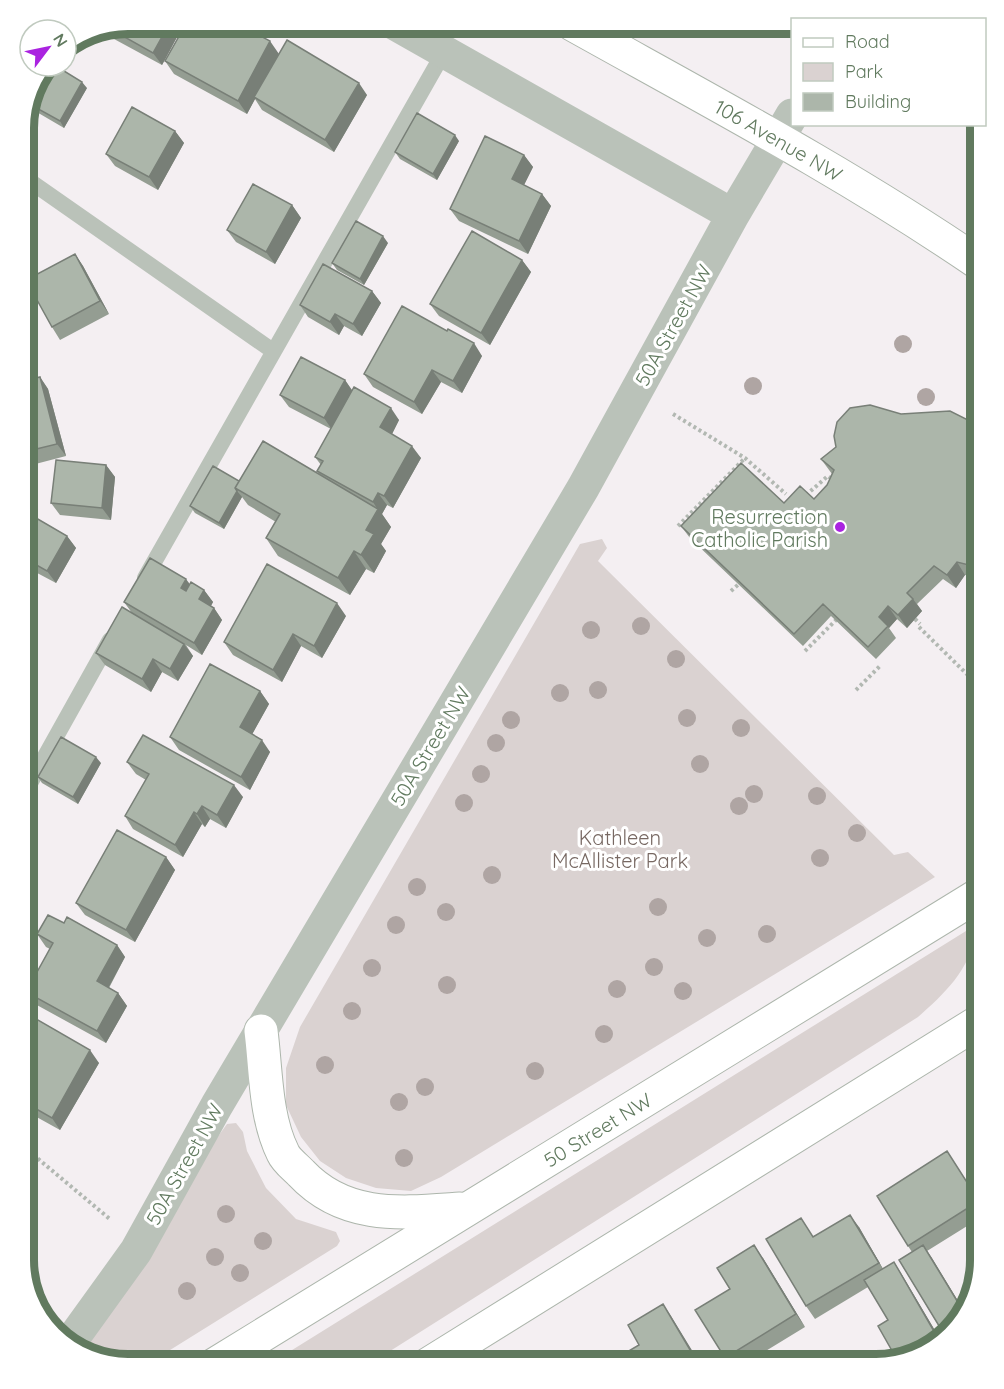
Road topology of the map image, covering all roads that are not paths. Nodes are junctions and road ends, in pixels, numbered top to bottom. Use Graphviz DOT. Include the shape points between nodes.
graph roads {
  1 [pos="413,34"];
  2 [pos="594,35"];
  3 [pos="444,52"];
  4 [pos="786,127"];
  5 [pos="35,185"];
  6 [pos="733,215"];
  7 [pos="970,257"];
  8 [pos="273,351"];
  9 [pos="140,588"];
  10 [pos="117,629"];
  11 [pos="34,776"];
  12 [pos="970,900"];
  13 [pos="970,1027"];
  14 [pos="261,1031"];
  15 [pos="465,1209"];
  16 [pos="74,1337"];
  17 [pos="232,1354"];
  18 [pos="445,1354"];
  1 -- 3 [label="street"];
  2 -- 4 [label="main road, 106 Avenue NW"];
  3 -- 6 [label="street"];
  3 -- 8 [label="lane"];
  4 -- 6 [label="street, 50A Street NW"];
  4 -- 7 [label="main road, 106 Avenue NW"];
  5 -- 8 [label="lane"];
  6 -- 14 [label="street, 50A Street NW" via="583,488"];
  8 -- 9 [label="lane"];
  10 -- 11 [label="lane"];
  12 -- 15 [label="main road, 50 Street NW"];
  13 -- 18 [label="main road"];
  14 -- 15 [label="main road" via="275,1131 283,1155 307,1179 338,1202 391,1214"];
  14 -- 16 [label="street, 50A Street NW" via="136,1251"];
  15 -- 17 [label="main road, 50 Street NW"];
}
